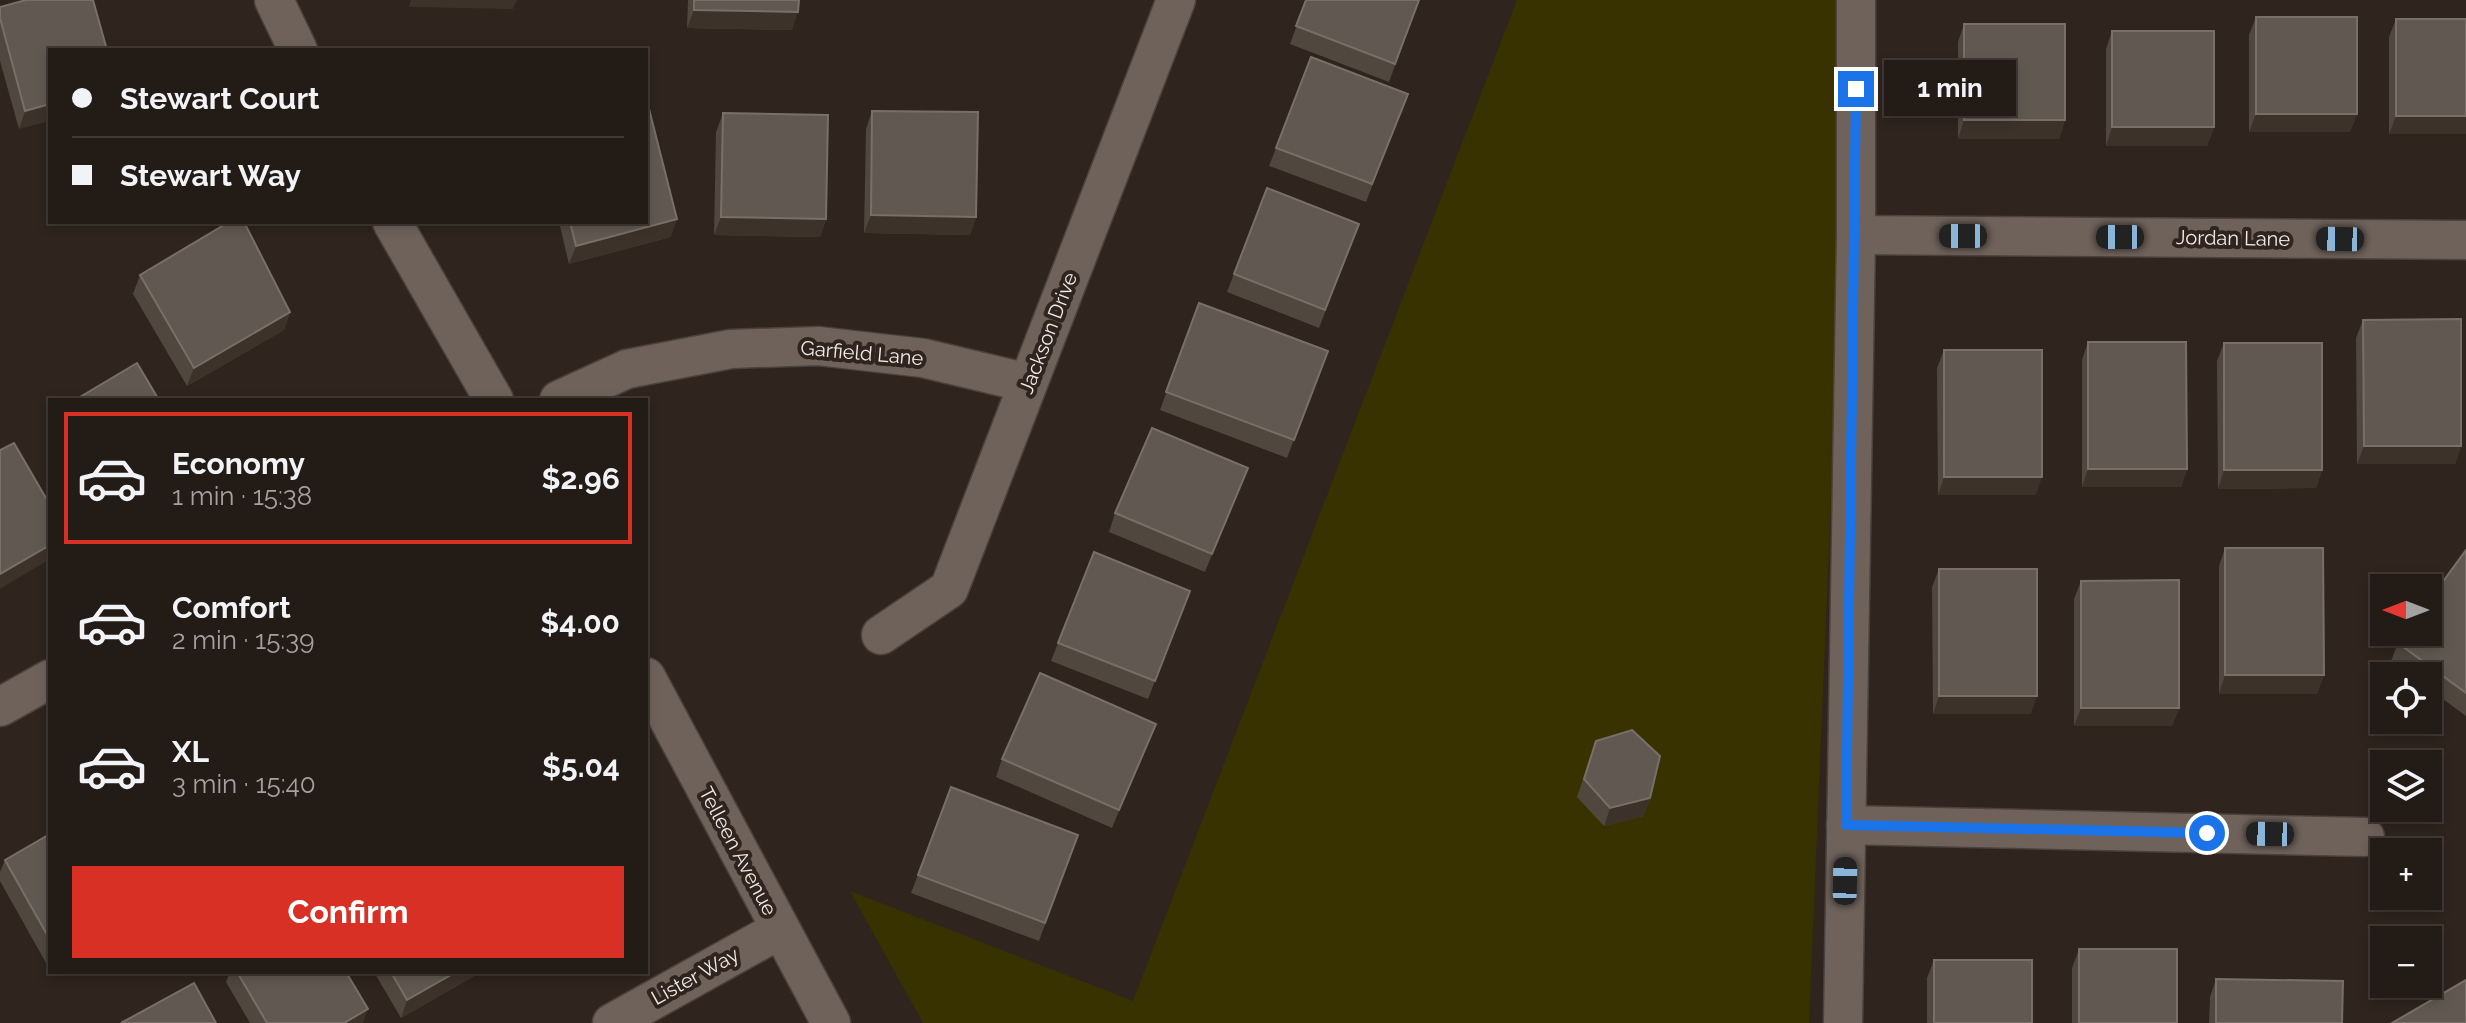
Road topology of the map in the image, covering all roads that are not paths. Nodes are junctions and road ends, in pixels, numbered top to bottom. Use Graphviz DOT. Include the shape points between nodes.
graph roads {
  1 [pos="274,0"];
  2 [pos="1176,0"];
  3 [pos="1856,0"];
  4 [pos="297,48"];
  5 [pos="393,224"];
  6 [pos="1856,235"];
  7 [pos="2466,240"];
  8 [pos="1028,383"];
  9 [pos="493,398"];
  10 [pos="563,398"];
  11 [pos="881,635"];
  12 [pos="48,680"];
  13 [pos="648,681"];
  14 [pos="0,707"];
  15 [pos="1846,825"];
  16 [pos="2365,837"];
  17 [pos="779,930"];
  18 [pos="612,1023"];
  19 [pos="831,1023"];
  20 [pos="1843,1023"];
  1 -- 4 [label="street"];
  2 -- 8 [label="street, Jackson Drive"];
  3 -- 6 [label="street"];
  5 -- 9 [label="street"];
  6 -- 7 [label="street, Jordan Lane"];
  6 -- 15 [label="street"];
  8 -- 10 [label="street, Garfield Lane" via="908,356 818,346 731,349 627,369"];
  8 -- 11 [label="street, Jackson Drive" via="949,589"];
  12 -- 14 [label="street"];
  13 -- 17 [label="street, Telleen Avenue"];
  15 -- 16 [label="street"];
  15 -- 20 [label="street"];
  17 -- 18 [label="street, Lister Way"];
  17 -- 19 [label="street, Telleen Avenue"];
}
